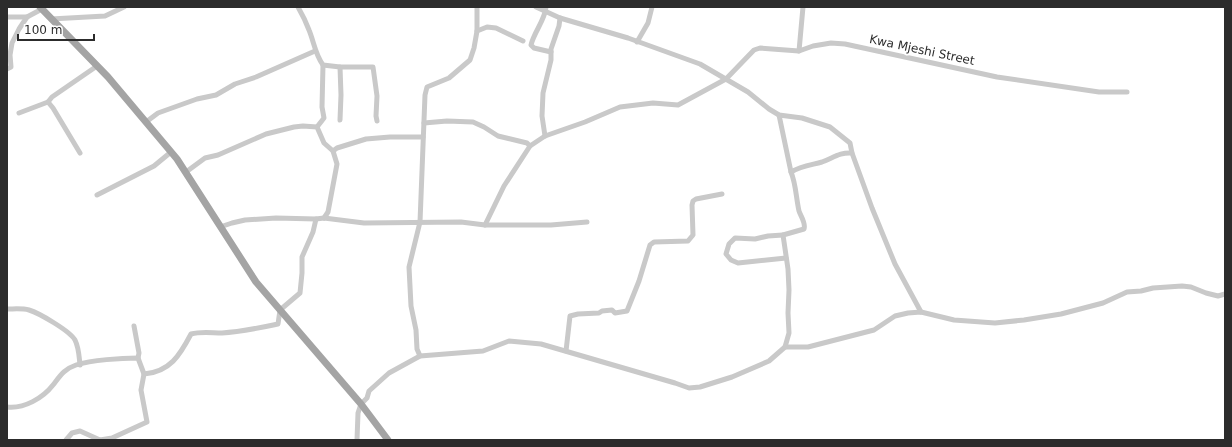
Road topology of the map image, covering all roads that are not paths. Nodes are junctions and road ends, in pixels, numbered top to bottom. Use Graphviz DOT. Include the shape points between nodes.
graph roads {
  1 [pos="124,7"];
  2 [pos="298,7"];
  3 [pos="477,7"];
  4 [pos="536,7"];
  5 [pos="652,7"];
  6 [pos="803,7"];
  7 [pos="41,8"];
  8 [pos="545,10"];
  9 [pos="7,17"];
  10 [pos="27,17"];
  11 [pos="560,18"];
  12 [pos="51,19"];
  13 [pos="477,31"];
  14 [pos="523,41"];
  15 [pos="637,42"];
  16 [pos="315,51"];
  17 [pos="799,51"];
  18 [pos="551,52"];
  19 [pos="323,65"];
  20 [pos="97,66"];
  21 [pos="340,67"];
  22 [pos="7,69"];
  23 [pos="726,79"];
  24 [pos="1128,92"];
  25 [pos="48,102"];
  26 [pos="19,113"];
  27 [pos="779,115"];
  28 [pos="340,120"];
  29 [pos="377,121"];
  30 [pos="146,122"];
  31 [pos="424,122"];
  32 [pos="318,127"];
  33 [pos="544,136"];
  34 [pos="423,137"];
  35 [pos="530,146"];
  36 [pos="333,151"];
  37 [pos="171,152"];
  38 [pos="80,153"];
  39 [pos="852,153"];
  40 [pos="186,172"];
  41 [pos="791,172"];
  42 [pos="722,194"];
  43 [pos="97,195"];
  44 [pos="324,218"];
  45 [pos="316,219"];
  46 [pos="420,222"];
  47 [pos="587,222"];
  48 [pos="485,225"];
  49 [pos="220,227"];
  50 [pos="783,235"];
  51 [pos="786,258"];
  52 [pos="1225,294"];
  53 [pos="7,309"];
  54 [pos="280,310"];
  55 [pos="921,312"];
  56 [pos="286,317"];
  57 [pos="278,324"];
  58 [pos="134,326"];
  59 [pos="785,347"];
  60 [pos="566,351"];
  61 [pos="420,356"];
  62 [pos="138,358"];
  63 [pos="80,364"];
  64 [pos="144,374"];
  65 [pos="361,404"];
  66 [pos="7,407"];
  67 [pos="66,440"];
  68 [pos="100,440"];
  69 [pos="357,440"];
  70 [pos="388,440"];
  1 -- 12 [label="street" via="105,16"];
  2 -- 16 [label="street"];
  3 -- 13 [label="street"];
  4 -- 8 [label="street"];
  5 -- 15 [label="street" via="648,23"];
  6 -- 17 [label="street"];
  7 -- 10 [label="street"];
  7 -- 12 [label="main road"];
  8 -- 11 [label="street"];
  8 -- 18 [label="street" via="531,45"];
  9 -- 10 [label="street"];
  10 -- 22 [label="street" via="12,44 10,67"];
  11 -- 15 [label="street"];
  11 -- 18 [label="street"];
  12 -- 20 [label="main road"];
  13 -- 14 [label="street" via="487,27 496,28"];
  13 -- 31 [label="street" via="470,60 449,78 427,87"];
  15 -- 23 [label="street" via="700,64"];
  16 -- 19 [label="street"];
  16 -- 30 [label="street" via="216,95 158,113"];
  17 -- 23 [label="street, Kwa Mjeshi Street" via="772,48 754,50"];
  17 -- 24 [label="street, Kwa Mjeshi Street" via="831,43 845,44 997,77 1099,92"];
  18 -- 33 [label="street" via="543,93"];
  19 -- 21 [label="street"];
  19 -- 32 [label="street" via="324,118"];
  20 -- 25 [label="street"];
  20 -- 30 [label="main road"];
  21 -- 28 [label="street"];
  21 -- 29 [label="street" via="373,67 378,96"];
  23 -- 27 [label="street"];
  23 -- 33 [label="street, Kwa Mjeshi Street" via="678,105 653,103 620,107"];
  25 -- 26 [label="street"];
  25 -- 38 [label="street"];
  27 -- 39 [label="street" via="802,118 830,127 850,143"];
  27 -- 41 [label="street"];
  30 -- 37 [label="main road"];
  31 -- 34 [label="street"];
  31 -- 35 [label="street" via="473,122 498,136"];
  32 -- 36 [label="street" via="324,143"];
  32 -- 40 [label="street" via="294,127 266,134 205,158"];
  33 -- 35 [label="street, Kwa Mjeshi Street"];
  34 -- 36 [label="street" via="366,139"];
  34 -- 46 [label="street"];
  35 -- 48 [label="street" via="504,186"];
  36 -- 44 [label="street" via="337,164 328,212"];
  37 -- 40 [label="main road"];
  37 -- 43 [label="street" via="154,166"];
  39 -- 41 [label="street" via="844,152"];
  39 -- 55 [label="street" via="895,264"];
  40 -- 49 [label="main road"];
  41 -- 50 [label="street" via="799,211 805,226 804,229"];
  42 -- 60 [label="street" via="693,201 693,234 688,241 654,242 650,245 627,311 615,313 612,310 599,314 570,316"];
  44 -- 45 [label="street"];
  44 -- 46 [label="street" via="364,224"];
  45 -- 49 [label="street" via="245,220"];
  45 -- 54 [label="street" via="302,257 300,293"];
  46 -- 48 [label="street"];
  46 -- 61 [label="street" via="409,267 411,306"];
  47 -- 48 [label="street"];
  49 -- 54 [label="main road" via="256,282"];
  50 -- 51 [label="street"];
  50 -- 51 [label="street" via="755,239 735,238 729,244 726,254 738,263"];
  51 -- 59 [label="street" via="790,290 789,333"];
  52 -- 55 [label="street" via="1218,296 1182,286 1153,288 1127,292 1103,303 1067,312 995,323 954,320"];
  53 -- 63 [label="street" via="29,310 59,326 74,339"];
  54 -- 56 [label="main road"];
  54 -- 57 [label="street"];
  55 -- 59 [label="street" via="894,316 874,330 808,347"];
  56 -- 57 [label="street"];
  56 -- 65 [label="main road"];
  57 -- 64 [label="street" via="241,331 191,334 174,362 153,373"];
  58 -- 62 [label="street"];
  59 -- 60 [label="street" via="769,361 732,377 689,388"];
  60 -- 61 [label="street" via="541,344 509,341 483,351"];
  61 -- 65 [label="street" via="388,374"];
  62 -- 63 [label="street"];
  62 -- 64 [label="street"];
  63 -- 66 [label="street" via="62,373 48,390 32,402"];
  64 -- 68 [label="street" via="141,390 147,422 112,438"];
  65 -- 69 [label="street"];
  65 -- 70 [label="main road"];
  67 -- 68 [label="street" via="72,433 80,431"];
}
